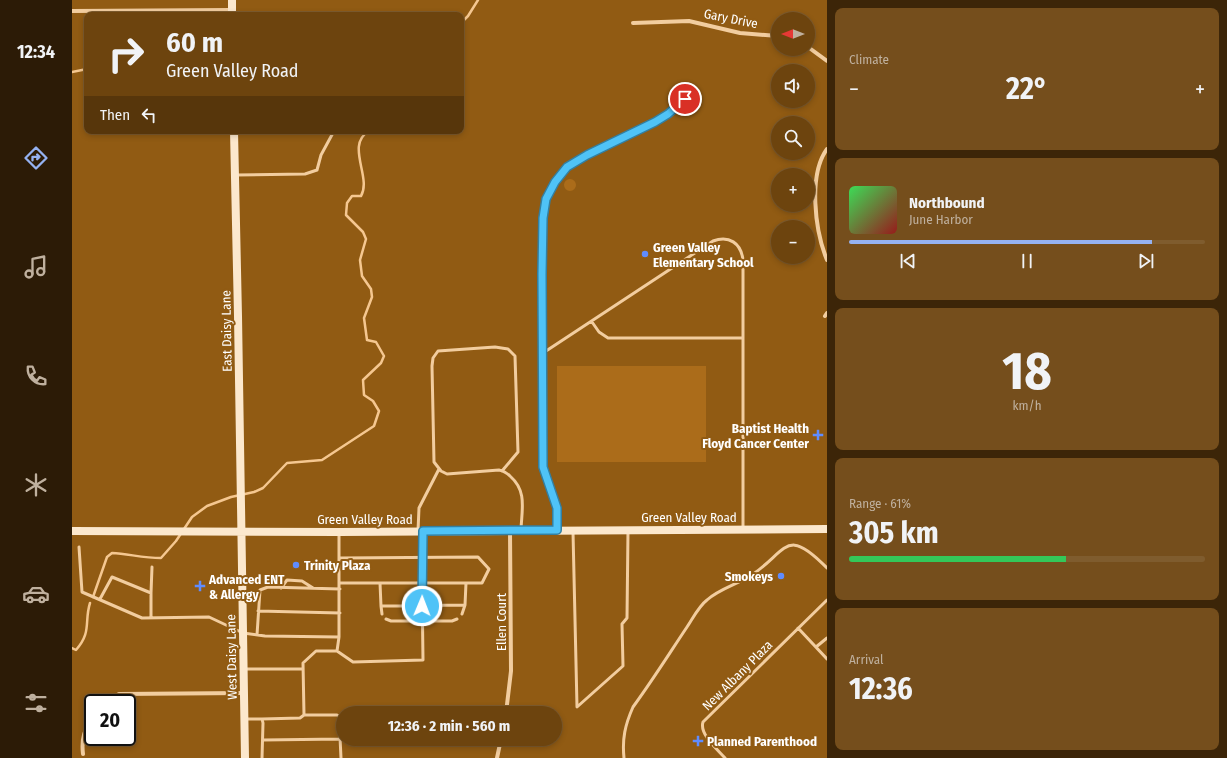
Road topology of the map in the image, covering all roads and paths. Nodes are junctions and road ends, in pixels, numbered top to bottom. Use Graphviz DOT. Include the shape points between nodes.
graph roads {
  1 [pos="232,0"];
  2 [pos="72,11"];
  3 [pos="152,12"];
  4 [pos="232,12"];
  5 [pos="633,23"];
  6 [pos="771,35"];
  7 [pos="815,52"];
  8 [pos="827,60"];
  9 [pos="692,91"];
  10 [pos="234,134"];
  11 [pos="332,134"];
  12 [pos="827,149"];
  13 [pos="234,175"];
  14 [pos="827,260"];
  15 [pos="592,322"];
  16 [pos="742,338"];
  17 [pos="543,354"];
  18 [pos="439,469"];
  19 [pos="502,471"];
  20 [pos="743,529"];
  21 [pos="827,529"];
  22 [pos="557,530"];
  23 [pos="572,530"];
  24 [pos="628,530"];
  25 [pos="72,531"];
  26 [pos="240,531"];
  27 [pos="421,531"];
  28 [pos="510,531"];
  29 [pos="521,531"];
  30 [pos="339,532"];
  31 [pos="79,547"];
  32 [pos="423,556"];
  33 [pos="340,558"];
  34 [pos="152,567"];
  35 [pos="827,568"];
  36 [pos="422,582"];
  37 [pos="340,583"];
  38 [pos="380,583"];
  39 [pos="466,583"];
  40 [pos="281,588"];
  41 [pos="312,588"];
  42 [pos="340,589"];
  43 [pos="151,593"];
  44 [pos="100,599"];
  45 [pos="827,600"];
  46 [pos="466,605"];
  47 [pos="381,606"];
  48 [pos="422,606"];
  49 [pos="258,611"];
  50 [pos="340,613"];
  51 [pos="382,614"];
  52 [pos="462,614"];
  53 [pos="151,618"];
  54 [pos="386,619"];
  55 [pos="457,619"];
  56 [pos="422,620"];
  57 [pos="798,628"];
  58 [pos="243,633"];
  59 [pos="256,634"];
  60 [pos="339,637"];
  61 [pos="827,638"];
  62 [pos="816,647"];
  63 [pos="337,651"];
  64 [pos="827,659"];
  65 [pos="244,669"];
  66 [pos="302,669"];
  67 [pos="244,693"];
  68 [pos="119,694"];
  69 [pos="507,706"];
  70 [pos="336,714"];
  71 [pos="304,715"];
  72 [pos="262,719"];
  73 [pos="245,720"];
  74 [pos="84,733"];
  75 [pos="336,739"];
  76 [pos="263,740"];
  77 [pos="341,746"];
  78 [pos="500,746"];
  79 [pos="83,754"];
  80 [pos="245,758"];
  81 [pos="262,758"];
  82 [pos="341,758"];
  83 [pos="497,758"];
  84 [pos="624,758"];
  85 [pos="725,758"];
  1 -- 4 [label="street"];
  2 -- 3 [label="street"];
  5 -- 6 [label="street, Gary Drive" via="688,21 740,33"];
  7 -- 8 [label="street"];
  9 -- 17 [label="lane" via="661,119 587,155 567,167 555,182 546,199 543,218"];
  10 -- 13 [label="street, East Daisy Lane"];
  11 -- 13 [label="lane" via="321,155 319,167 314,172"];
  12 -- 14 [label="street" via="816,180 819,237"];
  13 -- 26 [label="street, East Daisy Lane"];
  15 -- 16 [label="lane" via="598,332 608,338"];
  15 -- 16 [label="lane" via="713,241 725,238 736,243 742,253"];
  15 -- 17 [label="lane"];
  16 -- 20 [label="lane"];
  17 -- 22 [label="lane" via="543,467 557,508"];
  18 -- 19 [label="lane" via="451,474"];
  18 -- 19 [label="lane" via="434,462 433,454 433,358 441,350 495,347 511,350 517,366 518,452"];
  18 -- 27 [label="lane" via="419,508"];
  19 -- 29 [label="lane" via="516,481 521,489"];
  20 -- 21 [label="street, Green Valley Road"];
  20 -- 24 [label="street, Green Valley Road"];
  22 -- 23 [label="street, Green Valley Road"];
  22 -- 29 [label="street, Green Valley Road"];
  23 -- 24 [label="street, Green Valley Road"];
  23 -- 24 [label="lane" via="577,707 623,666 622,624 627,618"];
  25 -- 26 [label="street, Green Valley Road"];
  26 -- 30 [label="street, Green Valley Road"];
  26 -- 58 [label="street, West Daisy Lane"];
  27 -- 28 [label="street, Green Valley Road"];
  27 -- 30 [label="street, Green Valley Road"];
  27 -- 32 [label="lane"];
  28 -- 29 [label="street, Green Valley Road"];
  28 -- 69 [label="street, Ellen Court" via="511,671"];
  30 -- 33 [label="lane"];
  31 -- 44 [label="lane" via="82,592"];
  32 -- 33 [label="lane"];
  32 -- 36 [label="lane"];
  32 -- 39 [label="lane" via="478,557 489,569 482,583"];
  33 -- 37 [label="lane"];
  34 -- 43 [label="lane"];
  35 -- 84 [label="lane" via="807,549 787,546 780,549 750,576 706,600 626,721 623,735"];
  36 -- 38 [label="lane"];
  36 -- 39 [label="lane"];
  36 -- 48 [label="lane"];
  37 -- 38 [label="lane"];
  37 -- 42 [label="lane"];
  38 -- 47 [label="lane"];
  39 -- 46 [label="lane"];
  40 -- 41 [label="lane"];
  40 -- 41 [label="lane" via="287,580 296,579"];
  40 -- 49 [label="lane" via="268,587 260,590"];
  41 -- 42 [label="lane"];
  42 -- 50 [label="lane"];
  43 -- 44 [label="lane" via="112,578"];
  43 -- 53 [label="lane"];
  44 -- 53 [label="lane" via="142,618"];
  45 -- 57 [label="lane, New Albany Plaza"];
  46 -- 48 [label="lane"];
  46 -- 52 [label="lane"];
  47 -- 48 [label="lane"];
  47 -- 51 [label="lane"];
  48 -- 56 [label="lane"];
  49 -- 50 [label="lane"];
  49 -- 59 [label="lane"];
  50 -- 60 [label="lane"];
  53 -- 58 [label="lane" via="209,616"];
  54 -- 56 [label="lane"];
  55 -- 56 [label="lane"];
  56 -- 63 [label="lane" via="423,660 353,662"];
  57 -- 62 [label="lane"];
  57 -- 85 [label="lane, New Albany Plaza" via="703,722 704,732"];
  58 -- 59 [label="lane"];
  58 -- 65 [label="street, West Daisy Lane"];
  59 -- 60 [label="lane"];
  60 -- 63 [label="lane"];
  61 -- 62 [label="lane"];
  62 -- 64 [label="lane"];
  63 -- 66 [label="lane" via="316,651 303,663"];
  65 -- 66 [label="lane"];
  65 -- 67 [label="street, West Daisy Lane"];
  66 -- 71 [label="lane"];
  67 -- 68 [label="street"];
  67 -- 73 [label="street, West Daisy Lane"];
  70 -- 71 [label="lane"];
  71 -- 72 [label="lane" via="300,718"];
  72 -- 73 [label="lane"];
  72 -- 76 [label="lane"];
  73 -- 80 [label="street, West Daisy Lane"];
  74 -- 79 [label="street"];
  75 -- 76 [label="lane"];
  76 -- 81 [label="lane"];
  77 -- 82 [label="lane"];
  78 -- 83 [label="street"];
}
